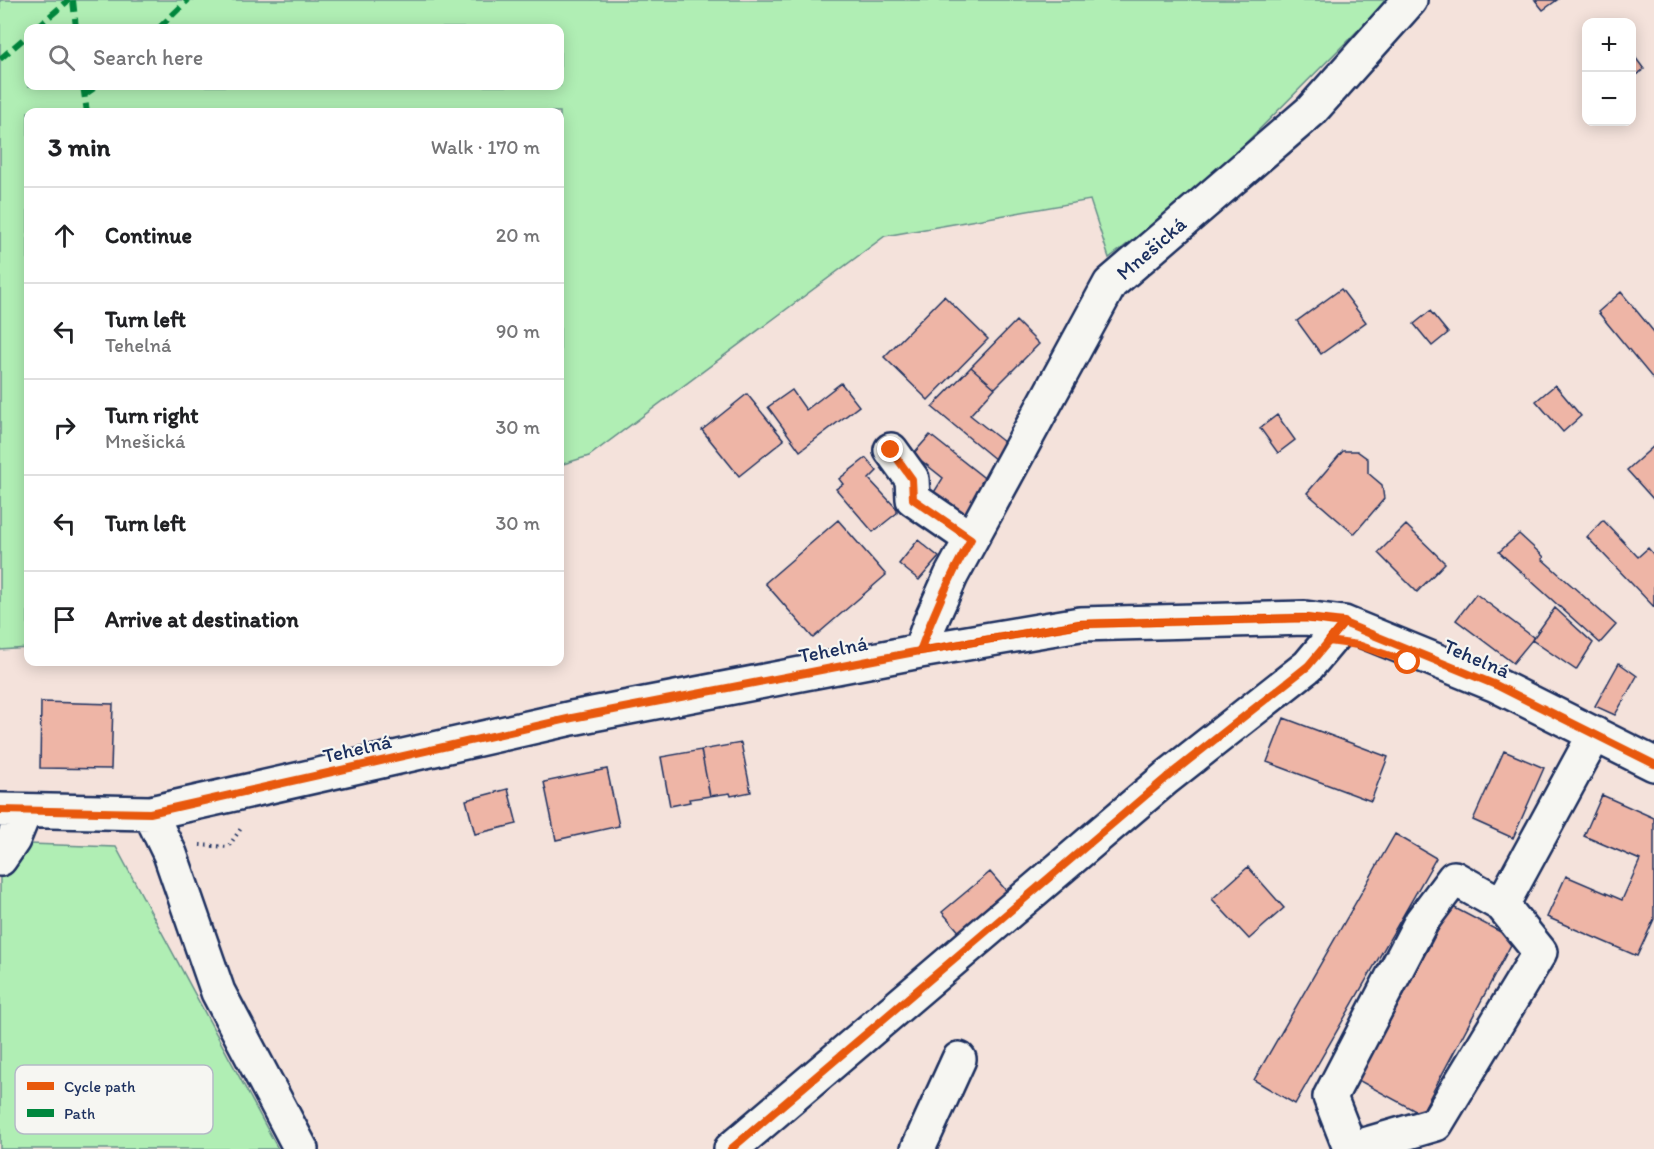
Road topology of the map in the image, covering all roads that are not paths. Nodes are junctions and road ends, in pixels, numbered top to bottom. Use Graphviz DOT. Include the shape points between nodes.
graph roads {
  1 [pos="1410,0"];
  2 [pos="891,450"];
  3 [pos="971,539"];
  4 [pos="1344,622"];
  5 [pos="920,651"];
  6 [pos="1594,734"];
  7 [pos="1654,764"];
  8 [pos="13,811"];
  9 [pos="157,827"];
  10 [pos="0,859"];
  11 [pos="1502,904"];
  12 [pos="959,1059"];
  13 [pos="301,1149"];
  14 [pos="731,1149"];
  15 [pos="918,1149"];
  16 [pos="1350,1149"];
  1 -- 3 [label="street, Mnešická" via="1311,111 1110,284"];
  2 -- 3 [label="street" via="912,479 913,499"];
  3 -- 5 [label="street, Mnešická"];
  4 -- 5 [label="street, Tehelná" via="1305,618 1080,624"];
  4 -- 6 [label="street, Tehelná" via="1496,685"];
  4 -- 14 [label="street" via="1308,666 1166,778"];
  5 -- 9 [label="street, Tehelná" via="572,718"];
  6 -- 7 [label="street, Tehelná"];
  6 -- 11 [label="street"];
  8 -- 9 [label="street, Tehelná"];
  8 -- 10 [label="street" via="14,840"];
  9 -- 13 [label="street" via="218,992"];
  11 -- 16 [label="street" via="1540,952 1436,1124"];
  11 -- 16 [label="street" via="1454,878 1421,922 1330,1096"];
  12 -- 15 [label="street"];
}
